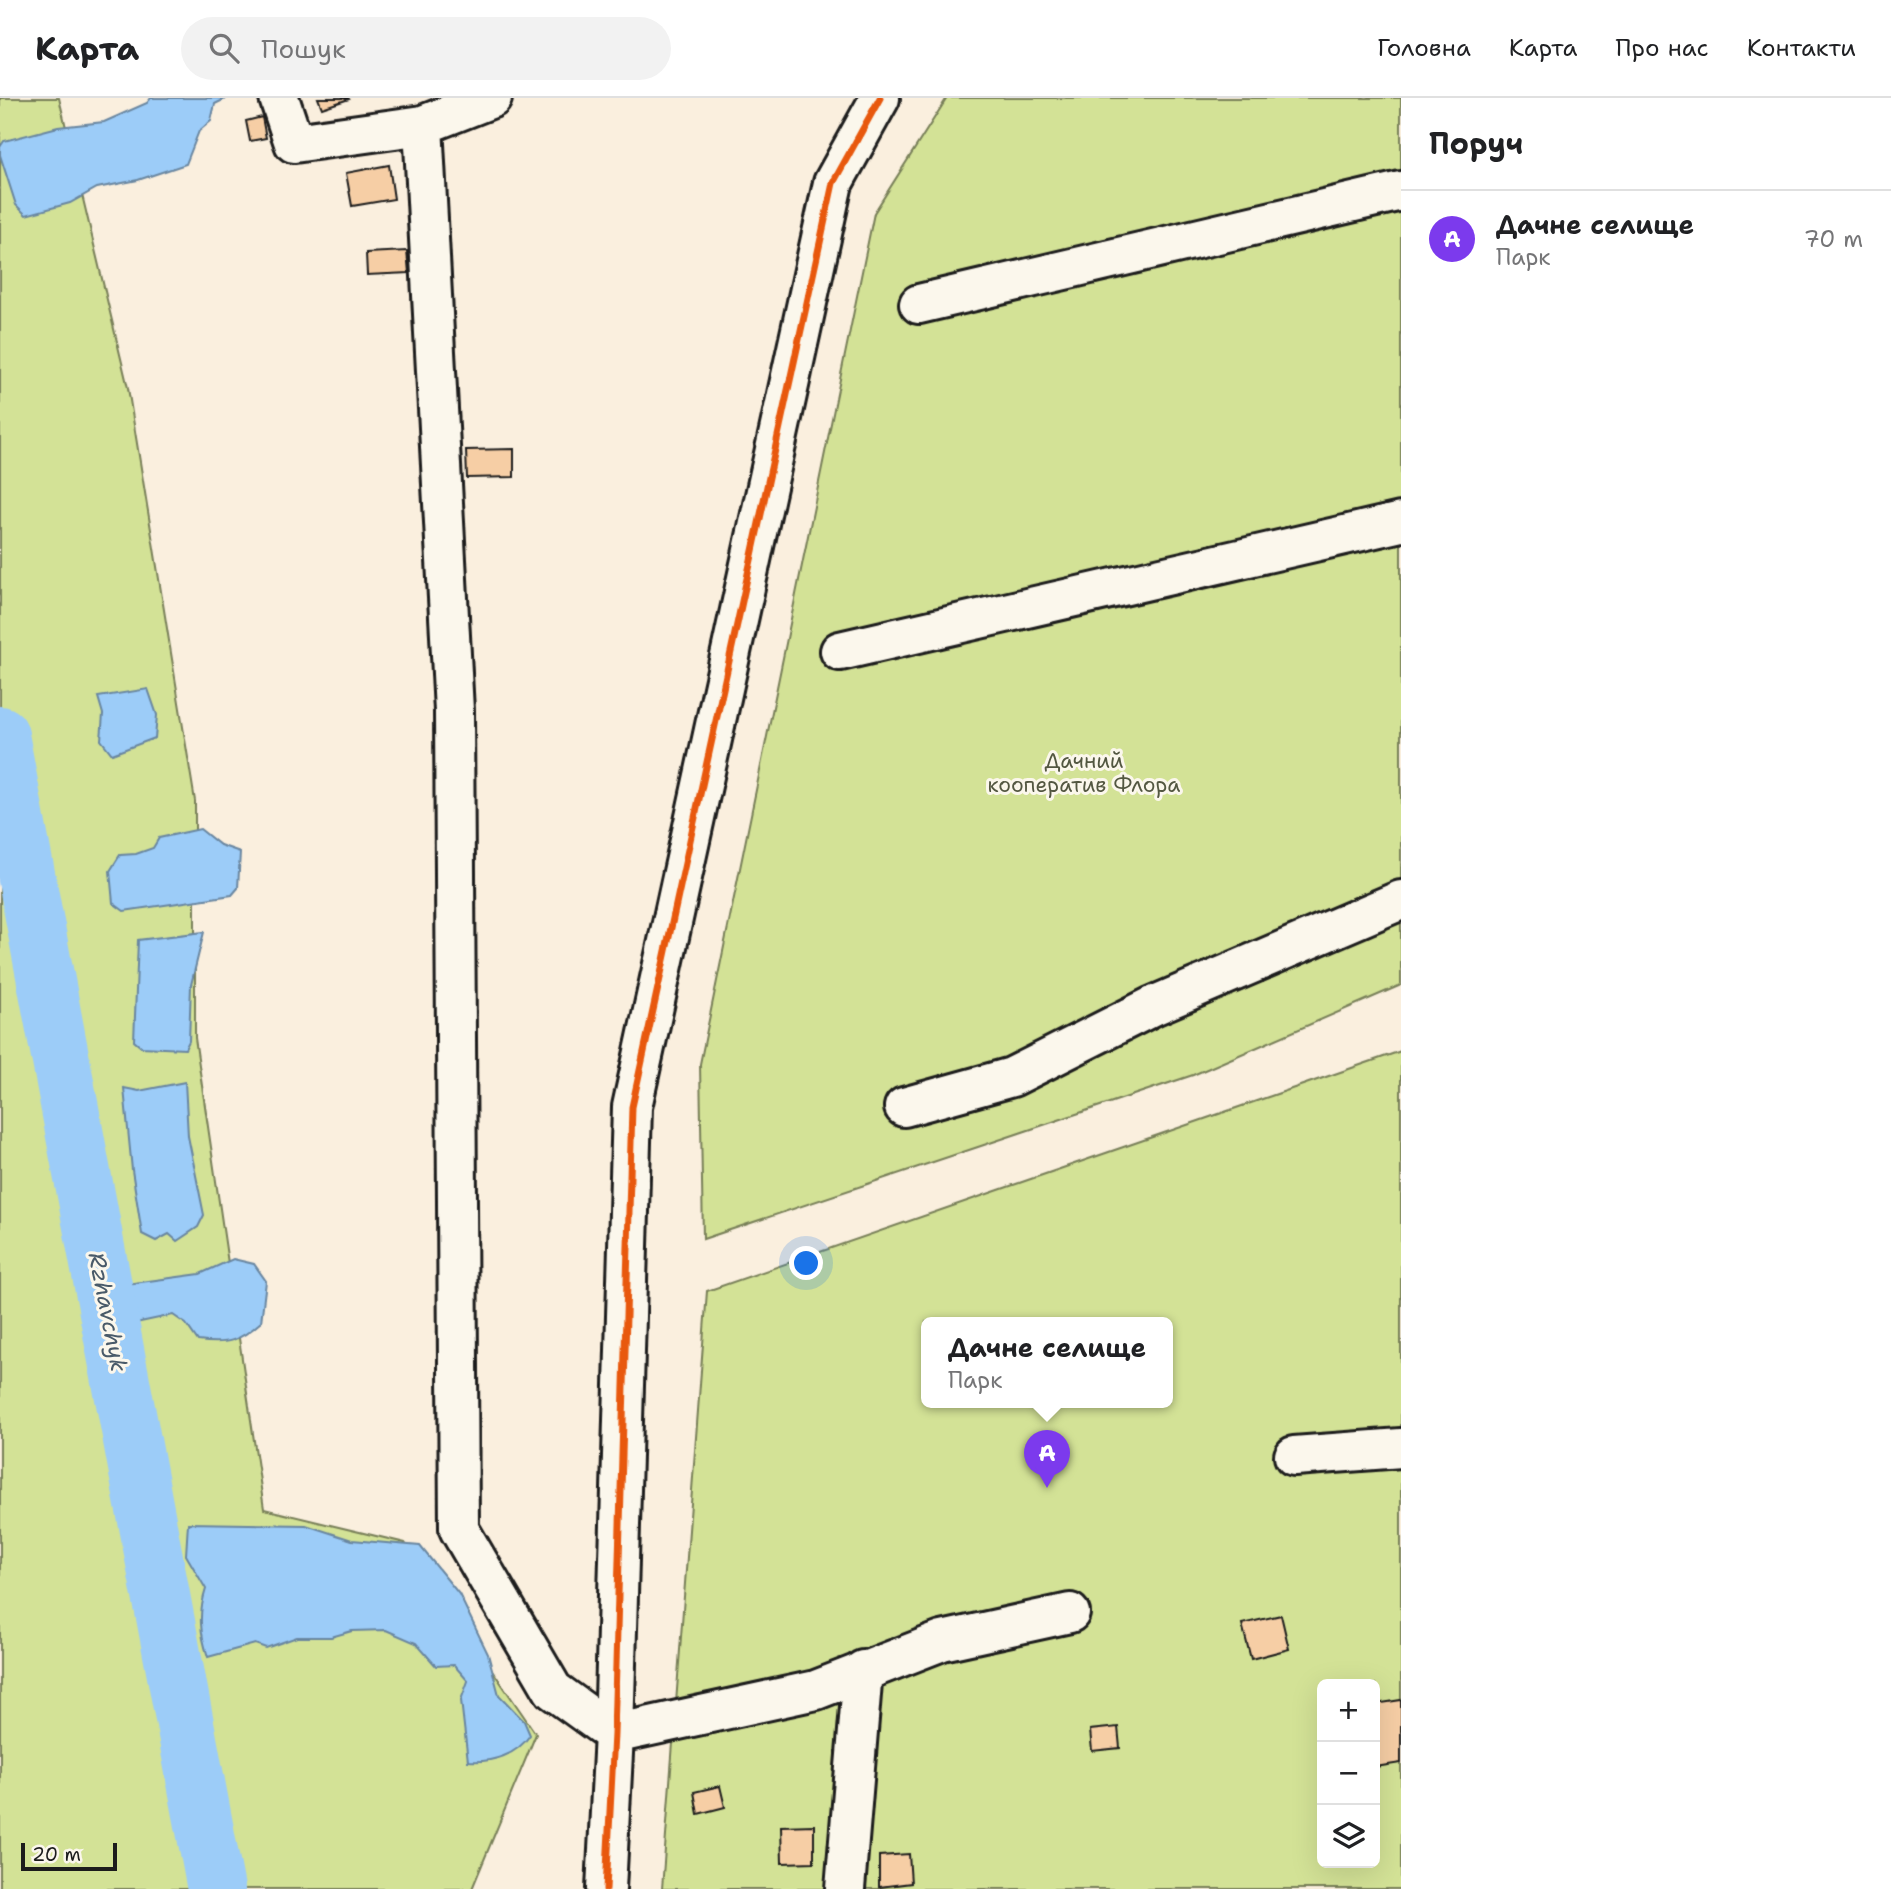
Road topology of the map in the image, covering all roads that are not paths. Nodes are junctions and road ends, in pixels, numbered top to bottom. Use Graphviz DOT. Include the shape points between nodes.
graph roads {
  1 [pos="279,98"];
  2 [pos="492,98"];
  3 [pos="880,98"];
  4 [pos="423,125"];
  5 [pos="1401,191"];
  6 [pos="919,304"];
  7 [pos="1401,523"];
  8 [pos="840,651"];
  9 [pos="1401,900"];
  10 [pos="904,1107"];
  11 [pos="1401,1448"];
  12 [pos="1294,1457"];
  13 [pos="1070,1614"];
  14 [pos="863,1670"];
  15 [pos="614,1734"];
  16 [pos="606,1889"];
  17 [pos="845,1889"];
  1 -- 4 [label="street" via="294,143"];
  2 -- 4 [label="street"];
  3 -- 15 [label="street" via="833,183 632,1107"];
  4 -- 15 [label="street" via="454,711 459,1529 553,1690"];
  5 -- 6 [label="street"];
  7 -- 8 [label="street"];
  9 -- 10 [label="street" via="1153,1006 1012,1077"];
  11 -- 12 [label="street"];
  13 -- 14 [label="street" via="942,1641"];
  14 -- 15 [label="street" via="816,1690"];
  14 -- 17 [label="street"];
  15 -- 16 [label="street"];
}
